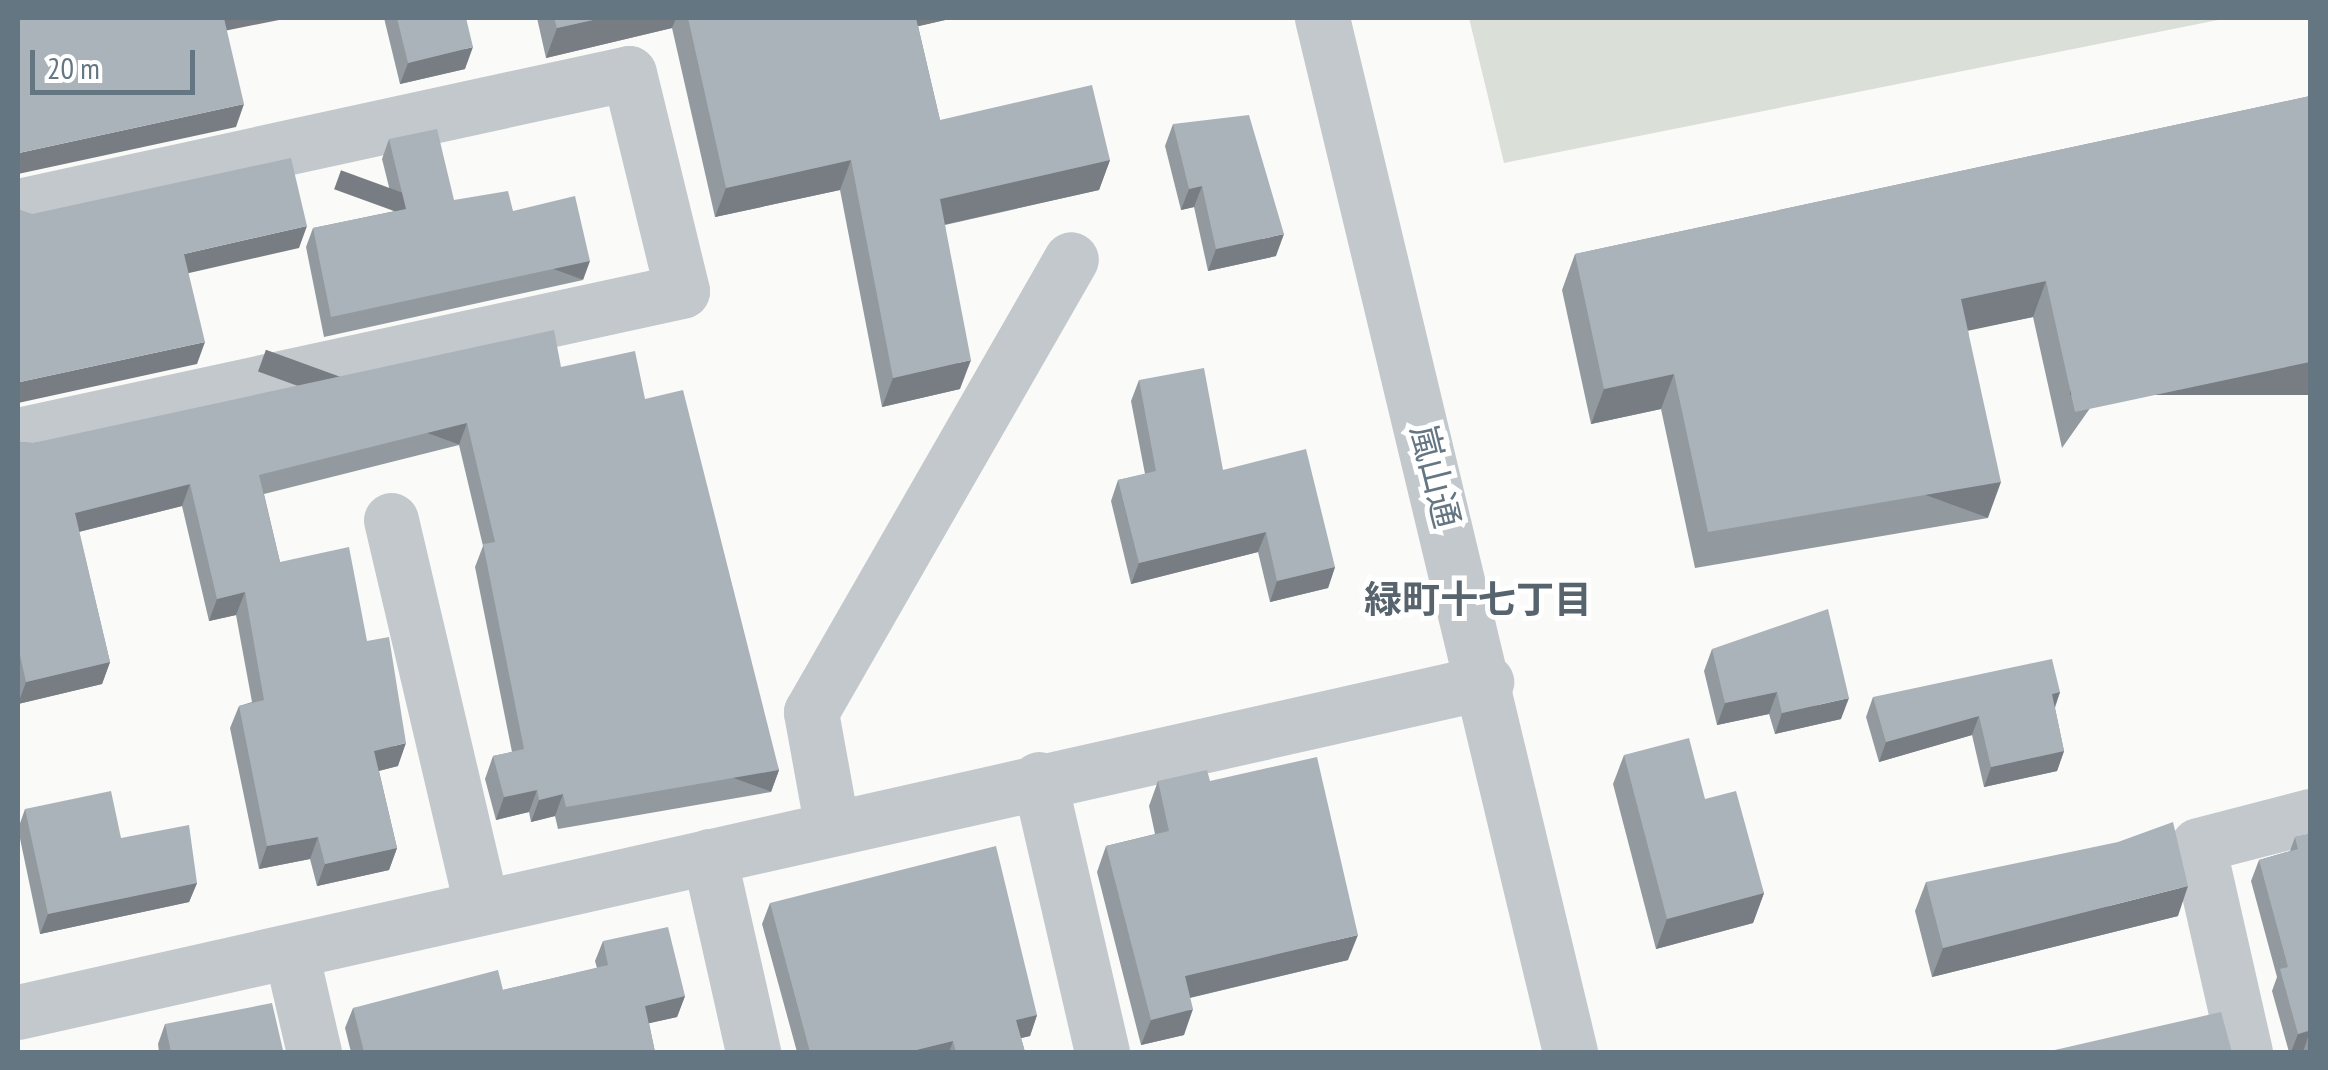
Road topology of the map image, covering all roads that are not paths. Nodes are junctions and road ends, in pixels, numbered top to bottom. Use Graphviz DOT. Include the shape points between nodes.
graph roads {
  1 [pos="1322,18"];
  2 [pos="18,206"];
  3 [pos="1071,259"];
  4 [pos="18,435"];
  5 [pos="391,520"];
  6 [pos="1486,682"];
  7 [pos="1039,779"];
  8 [pos="2310,816"];
  9 [pos="832,828"];
  10 [pos="709,856"];
  11 [pos="482,907"];
  12 [pos="292,958"];
  13 [pos="18,1012"];
  14 [pos="314,1052"];
  15 [pos="753,1052"];
  16 [pos="1102,1052"];
  17 [pos="1570,1052"];
  18 [pos="2245,1052"];
  1 -- 6 [label="street, 嵐山通"];
  2 -- 4 [label="street" via="629,73 682,290"];
  3 -- 9 [label="street" via="811,712"];
  5 -- 11 [label="street"];
  6 -- 7 [label="street"];
  6 -- 17 [label="street, 嵐山通"];
  7 -- 9 [label="street"];
  7 -- 16 [label="street"];
  8 -- 18 [label="street" via="2198,845"];
  9 -- 10 [label="street"];
  10 -- 11 [label="street"];
  10 -- 15 [label="street"];
  11 -- 12 [label="street"];
  12 -- 13 [label="street"];
  12 -- 14 [label="street"];
}
